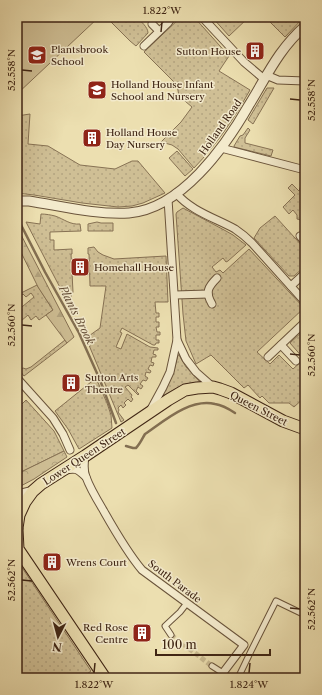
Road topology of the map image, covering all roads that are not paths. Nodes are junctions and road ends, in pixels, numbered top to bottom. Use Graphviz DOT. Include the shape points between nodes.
graph roads {
  1 [pos="172,17"];
  2 [pos="202,17"];
  3 [pos="152,24"];
  4 [pos="305,26"];
  5 [pos="159,31"];
  6 [pos="144,46"];
  7 [pos="265,77"];
  8 [pos="305,81"];
  9 [pos="221,148"];
  10 [pos="305,170"];
  11 [pos="172,196"];
  12 [pos="17,201"];
  13 [pos="305,273"];
  14 [pos="217,278"];
  15 [pos="291,286"];
  16 [pos="208,294"];
  17 [pos="174,295"];
  18 [pos="305,302"];
  19 [pos="212,304"];
  20 [pos="305,322"];
  21 [pos="177,340"];
  22 [pos="281,345"];
  23 [pos="268,357"];
  24 [pos="296,361"];
  25 [pos="17,378"];
  26 [pos="213,387"];
  27 [pos="149,413"];
  28 [pos="305,429"];
  29 [pos="70,450"];
  30 [pos="85,456"];
  31 [pos="63,470"];
  32 [pos="86,477"];
  33 [pos="33,491"];
  34 [pos="17,495"];
  35 [pos="17,528"];
  36 [pos="18,548"];
  37 [pos="187,603"];
  38 [pos="305,615"];
  39 [pos="171,635"];
  40 [pos="244,645"];
  41 [pos="251,651"];
  42 [pos="212,666"];
  43 [pos="221,676"];
  44 [pos="105,678"];
  45 [pos="238,678"];
  1 -- 5 [label="street"];
  2 -- 7 [label="street" via="244,62"];
  3 -- 5 [label="street"];
  4 -- 7 [label="street, Holland Road" via="283,50"];
  5 -- 6 [label="street"];
  7 -- 8 [label="street"];
  7 -- 9 [label="street, Holland Road"];
  9 -- 10 [label="street"];
  9 -- 11 [label="street, Holland Road"];
  11 -- 12 [label="street, Holland Road" via="147,209 130,213 102,213"];
  11 -- 15 [label="street" via="245,236"];
  11 -- 17 [label="street, Lower Queen Street"];
  13 -- 15 [label="street"];
  14 -- 16 [label="street" via="211,284"];
  15 -- 18 [label="street"];
  16 -- 17 [label="street"];
  16 -- 19 [label="street"];
  17 -- 21 [label="street, Lower Queen Street"];
  20 -- 22 [label="street"];
  21 -- 26 [label="street, Lower Queen Street" via="186,359"];
  21 -- 27 [label="street, Lower Queen Street" via="170,372"];
  22 -- 23 [label="street"];
  22 -- 24 [label="street"];
  25 -- 29 [label="street" via="53,418"];
  26 -- 27 [label="main road, Lower Queen Street" via="185,390"];
  26 -- 28 [label="main road, Queen Street"];
  27 -- 30 [label="main road, Lower Queen Street"];
  30 -- 31 [label="main road, Lower Queen Street"];
  30 -- 32 [label="street, South Parade" via="83,466"];
  31 -- 32 [label="street" via="78,470"];
  31 -- 33 [label="main road, Lower Queen Street"];
  32 -- 37 [label="street, South Parade" via="110,523 142,570"];
  33 -- 34 [label="street"];
  33 -- 35 [label="main road, Lower Queen Street" via="19,515"];
  35 -- 36 [label="main road, Lower Queen Street"];
  36 -- 44 [label="main road"];
  37 -- 39 [label="street" via="165,626"];
  37 -- 40 [label="street, South Parade"];
  38 -- 41 [label="street" via="276,601"];
  40 -- 41 [label="street"];
  40 -- 43 [label="street"];
  41 -- 45 [label="street"];
  42 -- 43 [label="street"];
}
